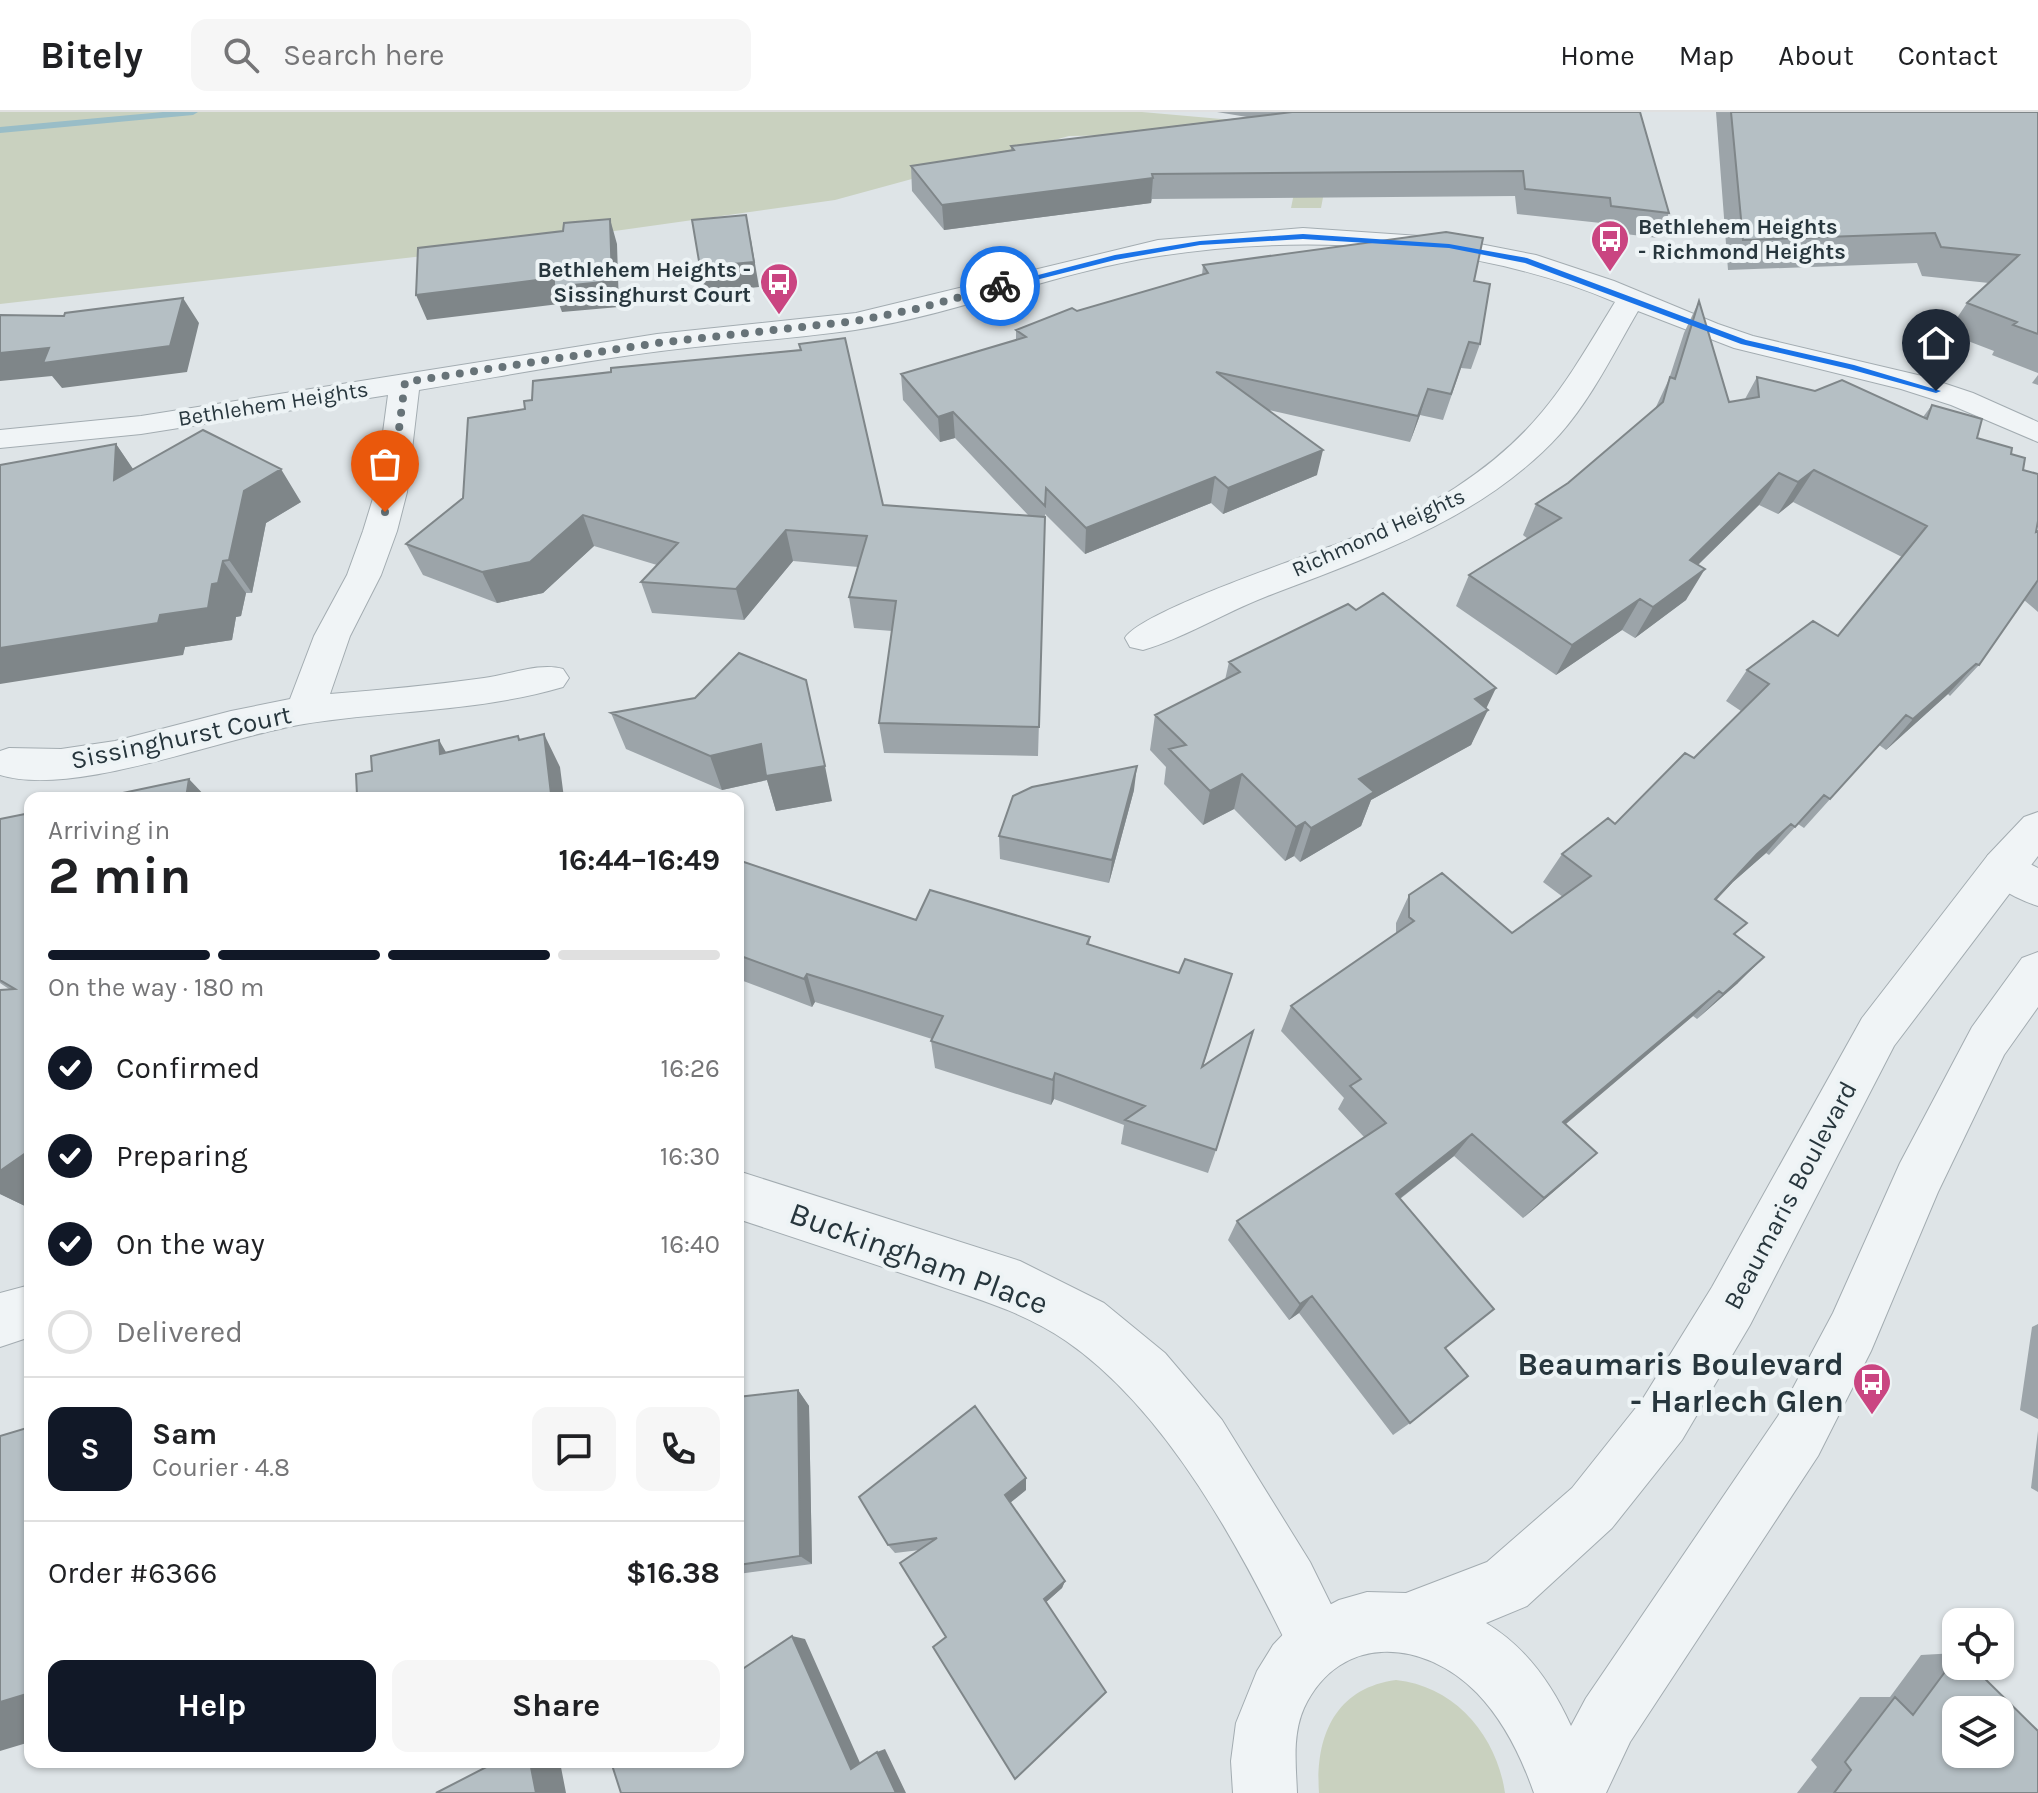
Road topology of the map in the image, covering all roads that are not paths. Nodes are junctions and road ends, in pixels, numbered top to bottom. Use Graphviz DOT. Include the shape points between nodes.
graph roads {
  1 [pos="1631,299"];
  2 [pos="405,382"];
  3 [pos="2038,433"];
  4 [pos="0,439"];
  5 [pos="1143,638"];
  6 [pos="550,678"];
  7 [pos="305,710"];
  8 [pos="9,763"];
  9 [pos="2038,828"];
  10 [pos="2020,878"];
  11 [pos="2038,971"];
  12 [pos="744,1197"];
  13 [pos="24,1313"];
  14 [pos="0,1320"];
  15 [pos="1410,1621"];
  16 [pos="1318,1641"];
  17 [pos="1253,1780"];
  18 [pos="1569,1793"];
  1 -- 2 [label="street, Bethlehem Heights" via="1527,261 1449,246 1303,236 1200,243 1115,257 856,321 657,343"];
  1 -- 3 [label="street, Bethlehem Heights" via="1744,342 1911,382"];
  1 -- 5 [label="street, Richmond Heights" via="1549,427 1465,496"];
  2 -- 4 [label="street, Bethlehem Heights" via="89,432"];
  2 -- 7 [label="street, Sissinghurst Court" via="391,492 380,531"];
  6 -- 7 [label="street, Sissinghurst Court" via="440,698"];
  7 -- 8 [label="street, Sissinghurst Court" via="115,756 61,764"];
  9 -- 10 [label="street, Beaumaris Boulevard"];
  10 -- 15 [label="street, Beaumaris Boulevard" via="1878,1032 1731,1306 1662,1420 1592,1508 1506,1585"];
  11 -- 18 [label="street" via="1988,1041 1798,1436 1608,1720"];
  12 -- 16 [label="street, Buckingham Place" via="1020,1287 1085,1322 1146,1372 1202,1440 1266,1542"];
  13 -- 14 [label="street"];
  15 -- 16 [label="street" via="1343,1626"];
  15 -- 18 [label="street" via="1457,1638 1499,1671 1534,1717"];
  16 -- 17 [label="street" via="1289,1675 1272,1712"];
}
